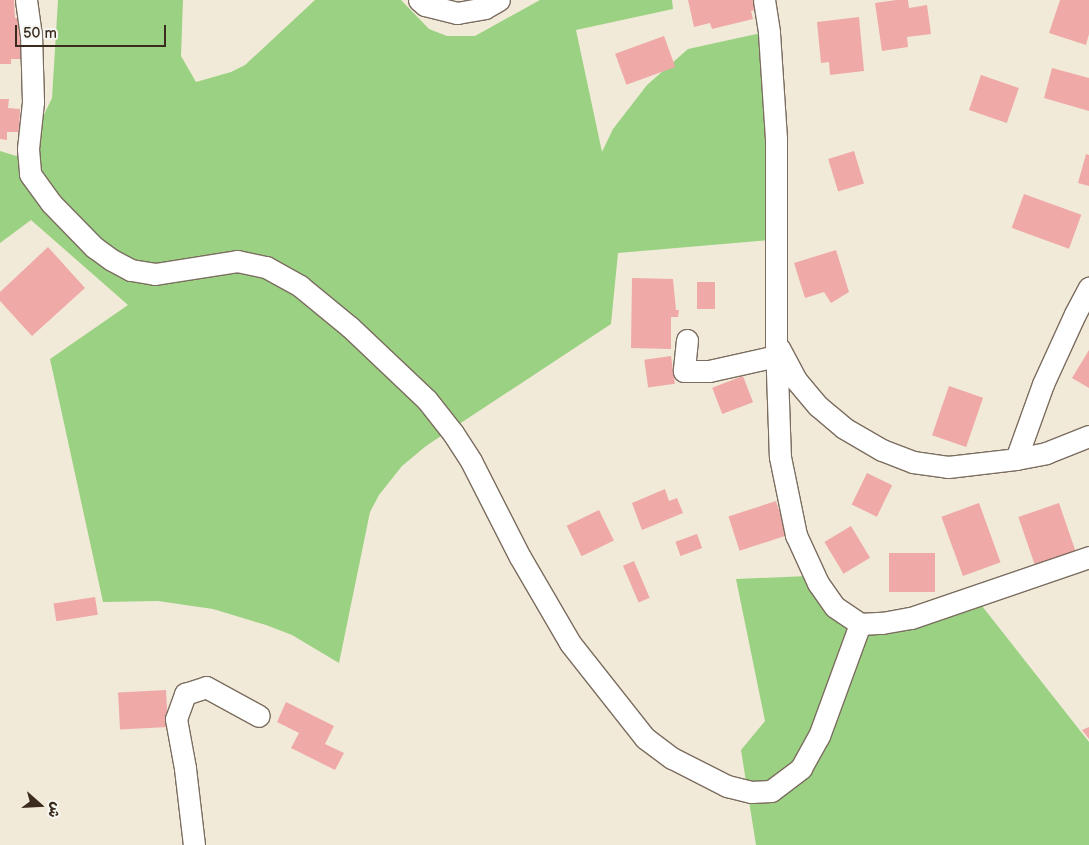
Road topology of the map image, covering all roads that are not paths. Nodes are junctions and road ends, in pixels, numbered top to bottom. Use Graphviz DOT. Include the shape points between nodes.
graph roads {
  1 [pos="26,0"];
  2 [pos="419,0"];
  3 [pos="499,0"];
  4 [pos="764,0"];
  5 [pos="457,6"];
  6 [pos="1089,288"];
  7 [pos="687,340"];
  8 [pos="776,350"];
  9 [pos="1089,436"];
  10 [pos="1016,459"];
  11 [pos="1089,557"];
  12 [pos="860,624"];
  13 [pos="259,716"];
  14 [pos="194,845"];
  1 -- 12 [label="street" via="31,44 30,174 51,203 94,247 131,270 155,274 237,261 266,267 300,286 350,327 427,400 453,432 570,644 644,738 672,758 727,786 751,792 771,791 801,768 819,736"];
  2 -- 5 [label="street" via="426,4"];
  3 -- 5 [label="street" via="485,8"];
  4 -- 8 [label="street" via="770,33 776,139"];
  6 -- 10 [label="street" via="1044,384"];
  7 -- 8 [label="street" via="684,371 709,371"];
  8 -- 10 [label="street" via="818,406 844,428 882,450 913,462 948,467"];
  8 -- 12 [label="street" via="780,457 796,535 818,583 835,607"];
  9 -- 10 [label="street" via="1046,453"];
  11 -- 12 [label="street" via="911,618"];
  13 -- 14 [label="street" via="206,687 185,694 176,719"];
}
